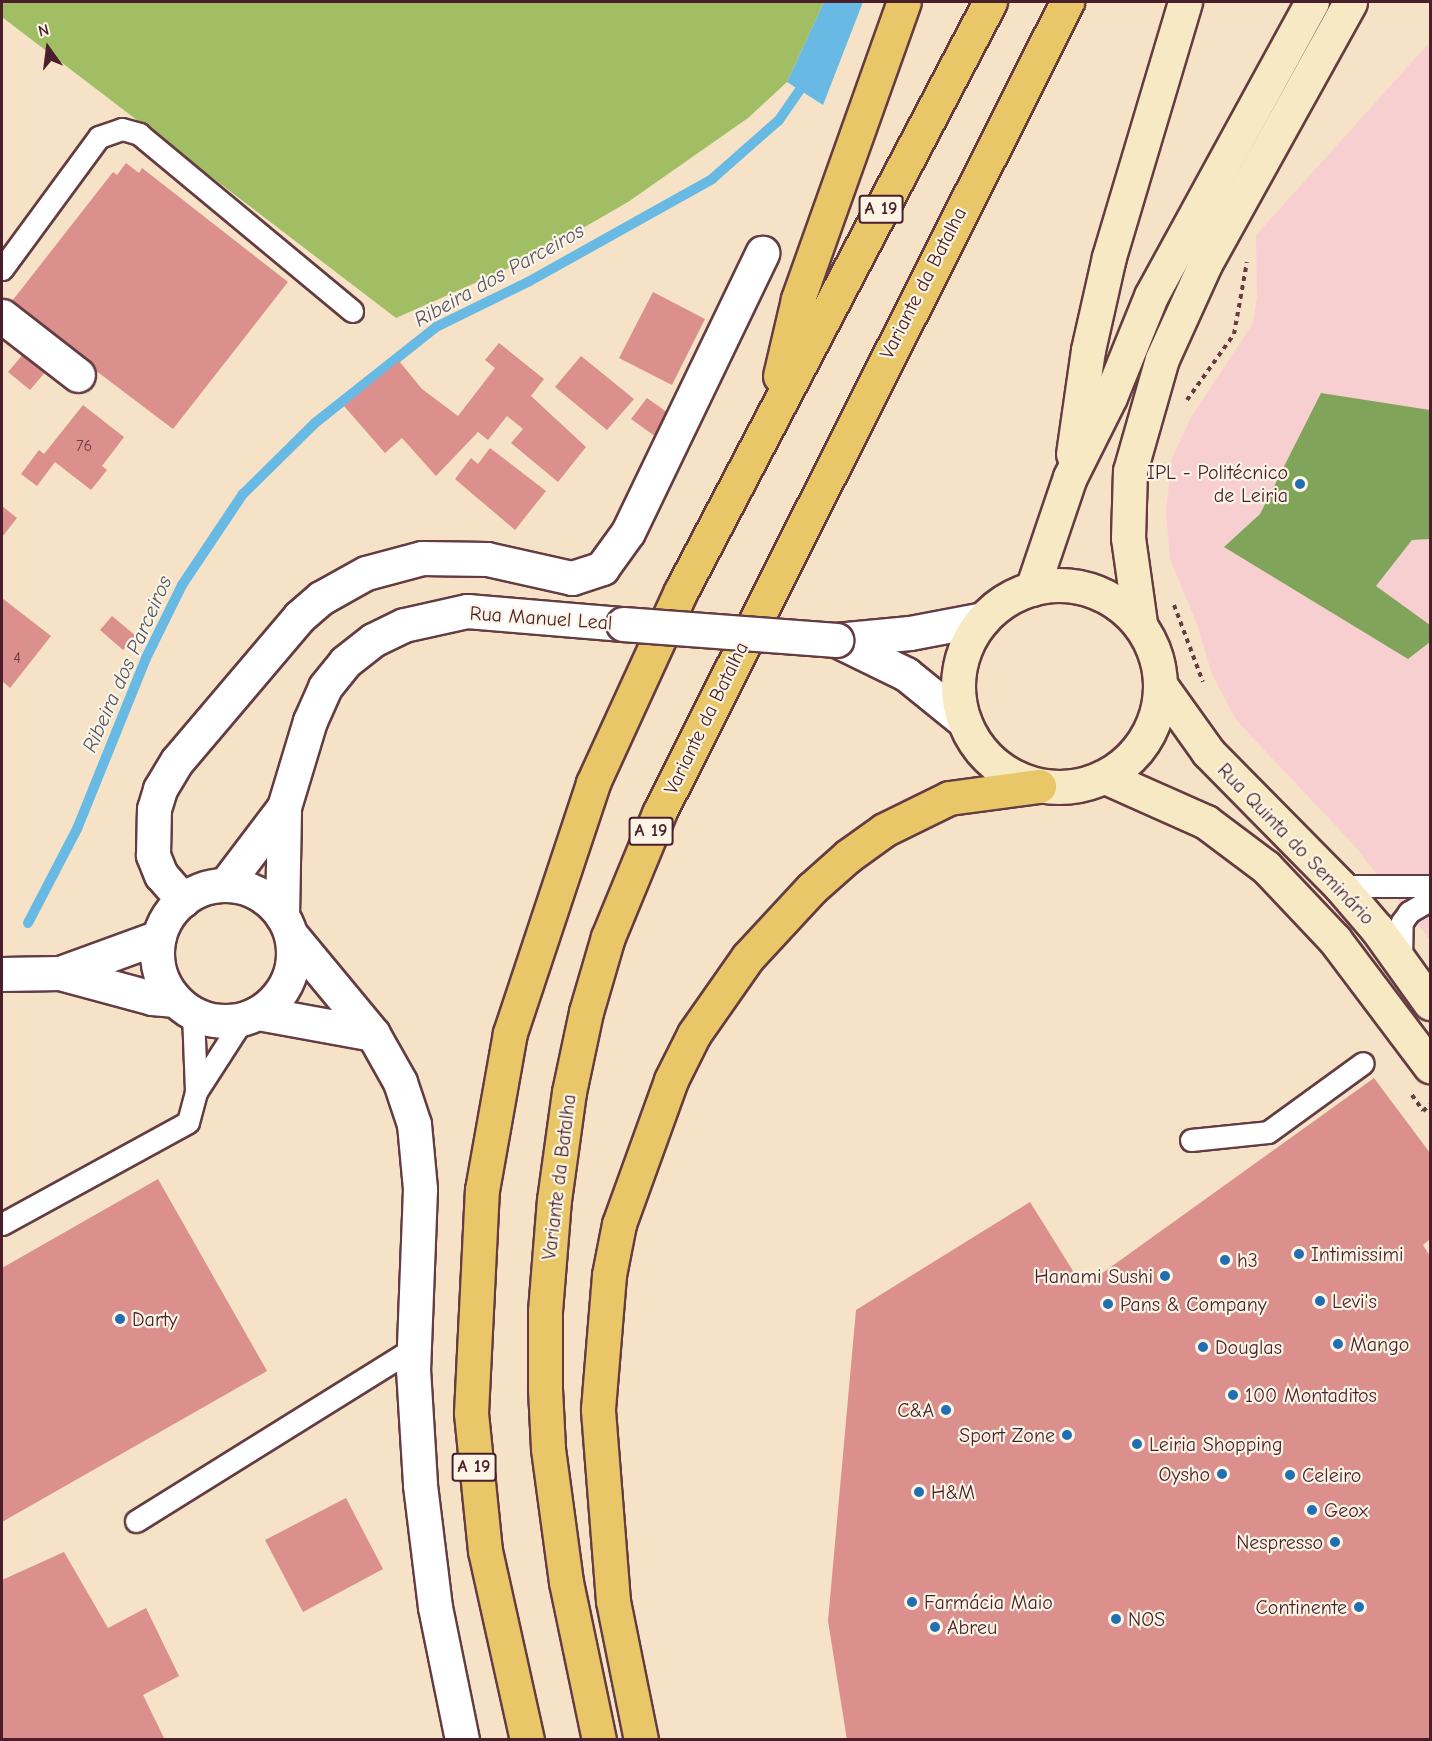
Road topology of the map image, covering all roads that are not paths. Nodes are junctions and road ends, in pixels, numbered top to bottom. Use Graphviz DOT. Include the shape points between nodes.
graph roads {
  1 [pos="904,2"];
  2 [pos="990,2"];
  3 [pos="1067,2"];
  4 [pos="1185,2"];
  5 [pos="1312,2"];
  6 [pos="1350,2"];
  7 [pos="762,253"];
  8 [pos="2,269"];
  9 [pos="352,311"];
  10 [pos="2,316"];
  11 [pos="78,375"];
  12 [pos="770,416"];
  13 [pos="1070,477"];
  14 [pos="1032,588"];
  15 [pos="984,619"];
  16 [pos="1140,623"];
  17 [pos="836,640"];
  18 [pos="1161,686"];
  19 [pos="964,721"];
  20 [pos="1105,777"];
  21 [pos="1039,786"];
  22 [pos="284,807"];
  23 [pos="225,885"];
  24 [pos="1340,886"];
  25 [pos="1431,886"];
  26 [pos="183,900"];
  27 [pos="1431,900"];
  28 [pos="287,926"];
  29 [pos="159,937"];
  30 [pos="1401,961"];
  31 [pos="60,973"];
  32 [pos="2,974"];
  33 [pos="1431,1003"];
  34 [pos="184,1006"];
  35 [pos="251,1016"];
  36 [pos="373,1034"];
  37 [pos="1363,1063"];
  38 [pos="1431,1066"];
  39 [pos="196,1092"];
  40 [pos="1191,1140"];
  41 [pos="2,1224"];
  42 [pos="414,1348"];
  43 [pos="136,1521"];
  44 [pos="462,1740"];
  45 [pos="527,1740"];
  46 [pos="599,1740"];
  47 [pos="641,1740"];
  1 -- 12 [label="highway" via="798,299"];
  2 -- 12 [label="highway, A 19"];
  3 -- 46 [label="highway, Variante da Batalha / A 19" via="659,813 608,937 586,1012 569,1092 554,1200 545,1311 545,1388 566,1582"];
  4 -- 13 [label="main road" via="1109,257 1084,371"];
  5 -- 13 [label="main road" via="1168,261 1110,398"];
  6 -- 16 [label="main road" via="1205,264 1162,359 1130,471 1128,538"];
  7 -- 26 [label="street" via="628,532 602,568 572,578 487,559 422,558 366,573 321,598 299,617 177,761 160,789 154,809 153,855 161,875"];
  8 -- 9 [label="lane" via="99,137 122,129 139,134"];
  10 -- 11 [label="street"];
  12 -- 45 [label="highway, A 19" via="681,591 593,783 529,969 495,1106 482,1190 471,1413 484,1551"];
  13 -- 14 [label="main road"];
  14 -- 15 [label="main road" via="998,605"];
  14 -- 16 [label="main road" via="1062,585 1091,590 1118,603"];
  15 -- 17 [label="street, Rua Manuel Leal" via="910,633"];
  15 -- 19 [label="main road" via="973,633 959,667 957,685"];
  16 -- 18 [label="main road" via="1159,664"];
  17 -- 19 [label="street, Rua Manuel Leal" via="906,674"];
  17 -- 22 [label="street, Rua Manuel Leal, bridge" via="467,611 404,625 373,640 345,662 326,687 310,722"];
  18 -- 20 [label="main road" via="1157,714 1146,740 1128,761"];
  18 -- 24 [label="main road, Rua Quinta do Seminário" via="1208,752"];
  19 -- 21 [label="main road" via="981,751 1006,773"];
  20 -- 21 [label="main road" via="1072,787"];
  20 -- 38 [label="main road, Rua Quinta do Seminário" via="1206,822 1266,867 1335,939"];
  21 -- 47 [label="highway" via="949,798 884,830 848,856 812,888 748,957 694,1034 671,1080 619,1224 609,1275 598,1408 613,1601"];
  22 -- 23 [label="street, Rua Manuel Leal"];
  22 -- 28 [label="street, Rua Manuel Leal"];
  23 -- 26 [label="street" via="203,889"];
  23 -- 28 [label="street" via="247,889 267,899"];
  24 -- 25 [label="lane"];
  24 -- 30 [label="main road, Rua Quinta do Seminário"];
  26 -- 29 [label="street" via="168,916"];
  27 -- 30 [label="lane" via="1409,912 1402,922"];
  28 -- 35 [label="street, Rua Manuel Leal" via="294,958 288,980 276,999"];
  28 -- 36 [label="street"];
  29 -- 31 [label="street"];
  29 -- 34 [label="street" via="157,959 163,981"];
  30 -- 33 [label="main road, Rua Quinta do Seminário"];
  31 -- 32 [label="street"];
  31 -- 34 [label="street"];
  34 -- 35 [label="street" via="226,1022"];
  34 -- 39 [label="lane"];
  35 -- 36 [label="street"];
  35 -- 39 [label="lane"];
  36 -- 42 [label="street" via="407,1098 418,1145"];
  37 -- 40 [label="lane" via="1268,1132"];
  39 -- 41 [label="lane" via="188,1122"];
  42 -- 43 [label="lane"];
  42 -- 44 [label="street" via="420,1485 435,1607"];
}
